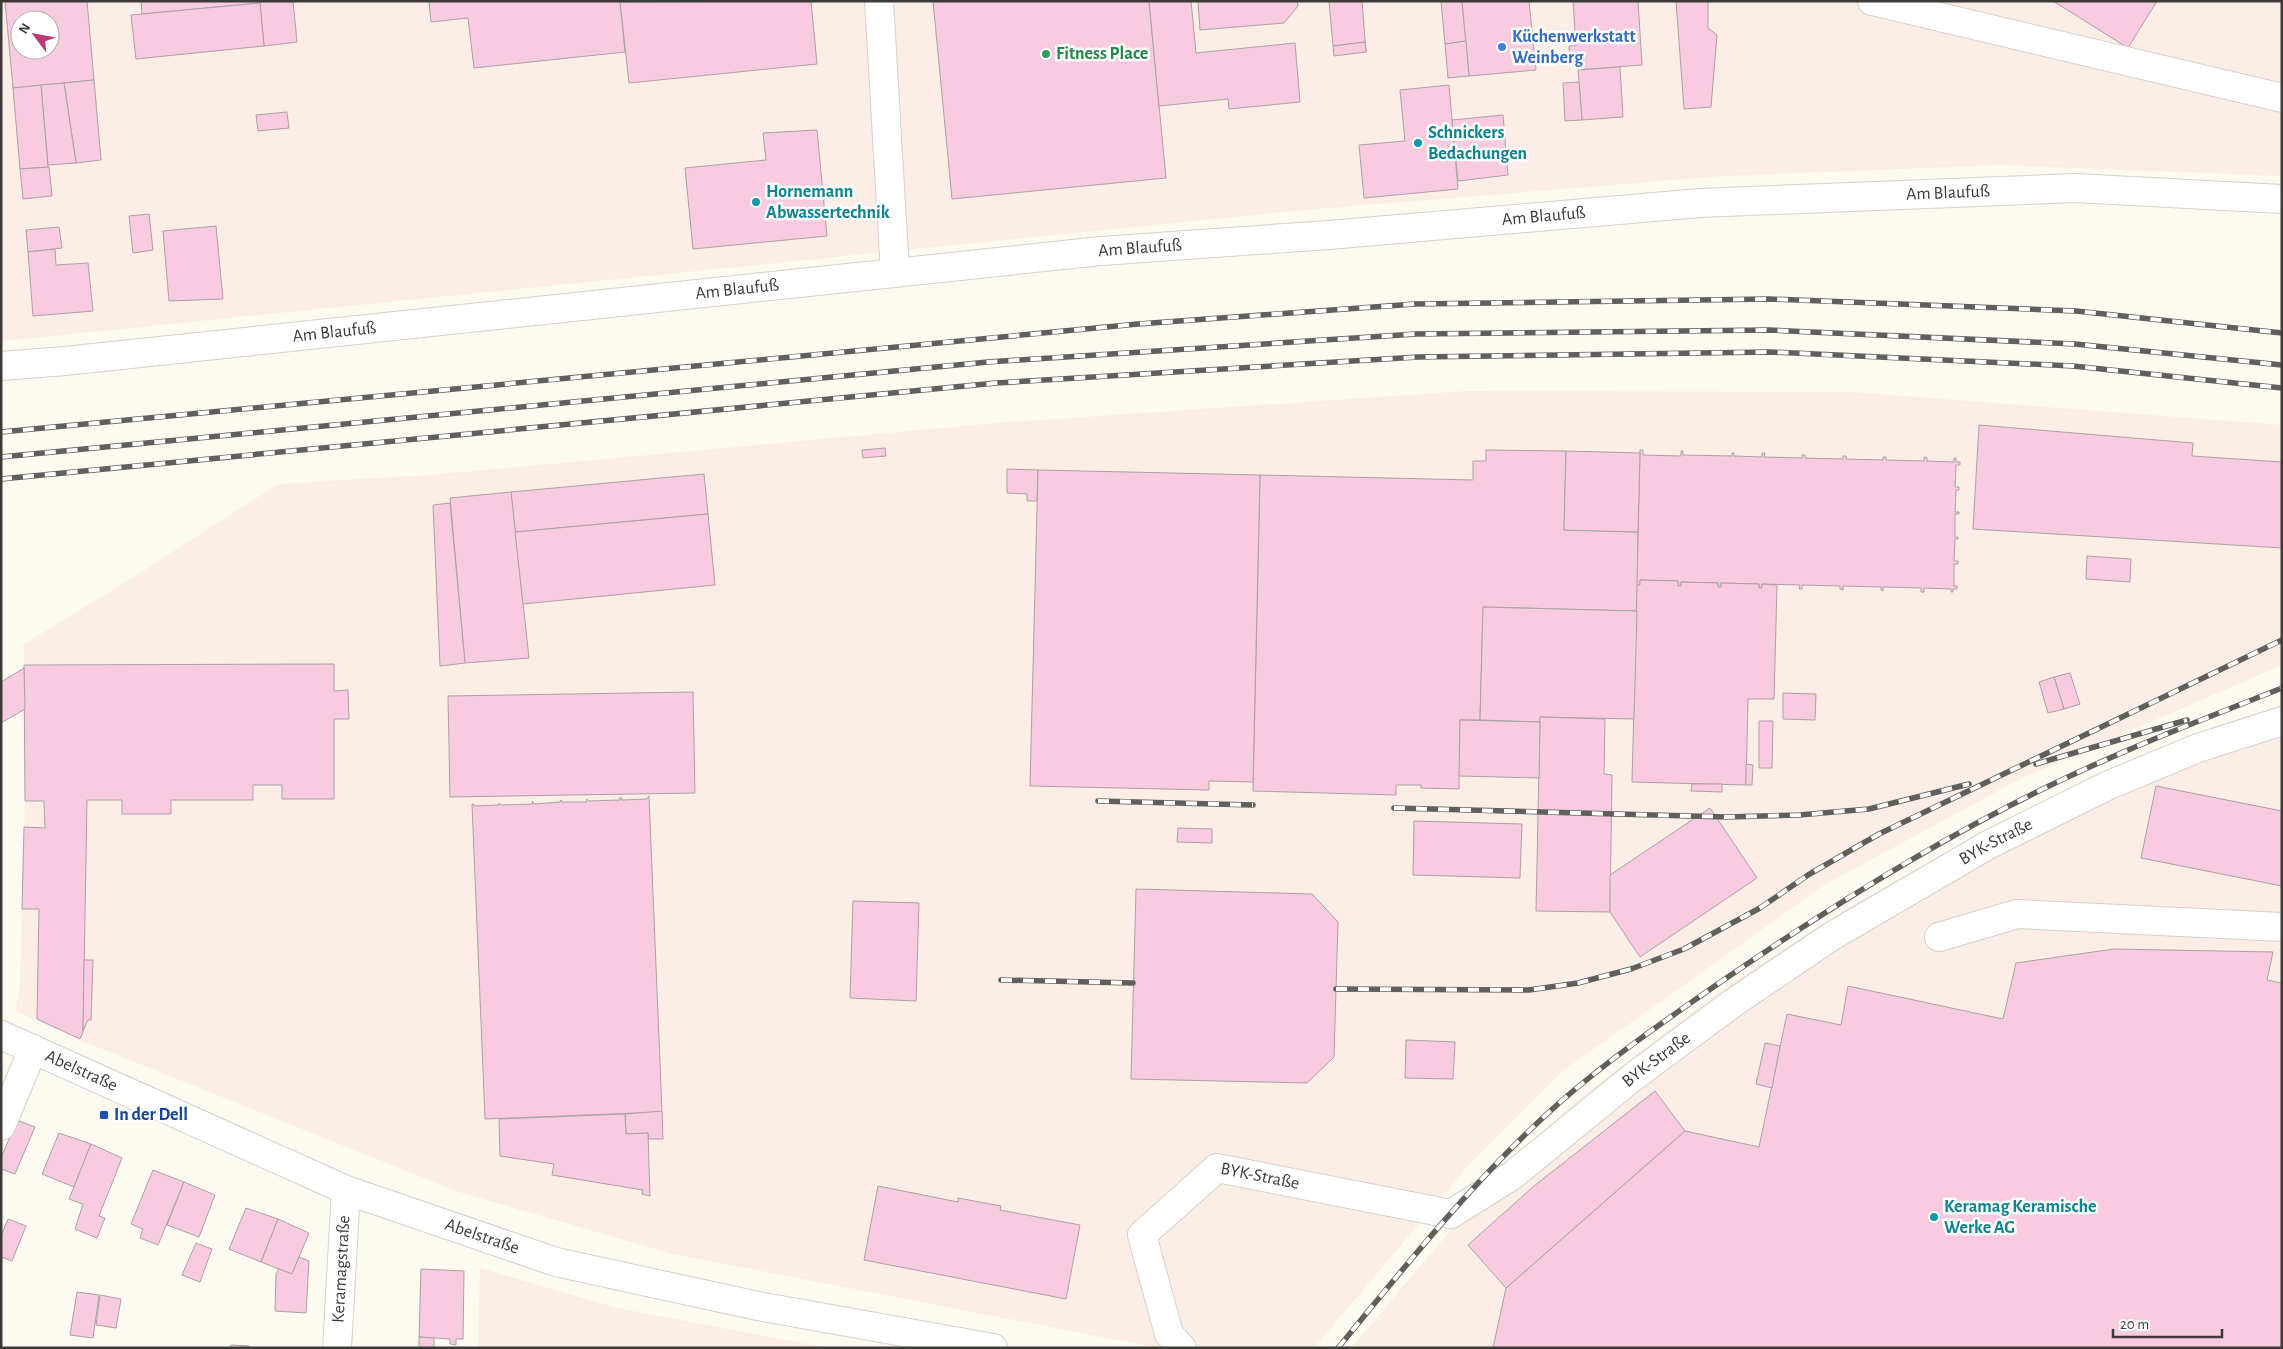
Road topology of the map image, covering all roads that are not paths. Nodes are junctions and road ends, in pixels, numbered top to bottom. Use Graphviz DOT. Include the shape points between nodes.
graph roads {
  1 [pos="878,1"];
  2 [pos="1872,1"];
  3 [pos="2282,98"];
  4 [pos="2282,199"];
  5 [pos="895,273"];
  6 [pos="1,366"];
  7 [pos="2282,721"];
  8 [pos="2282,927"];
  9 [pos="1939,938"];
  10 [pos="1,1035"];
  11 [pos="32,1049"];
  12 [pos="1,1126"];
  13 [pos="346,1190"];
  14 [pos="337,1348"];
  15 [pos="993,1348"];
  16 [pos="1182,1348"];
  1 -- 5 [label="street"];
  2 -- 3 [label="street"];
  4 -- 5 [label="street, Am Blaufuß" via="2074,188 1700,203 1101,251"];
  5 -- 6 [label="street, Am Blaufuß"];
  7 -- 16 [label="street, BYK-Straße" via="2198,748 2109,785 1988,845 1841,931 1733,1003 1633,1077 1513,1175 1451,1214 1217,1168 1142,1235 1169,1334"];
  8 -- 9 [label="street" via="2016,914"];
  10 -- 11 [label="street, Abelstraße"];
  11 -- 12 [label="street"];
  11 -- 13 [label="street, Abelstraße"];
  13 -- 14 [label="street, Keramagstraße"];
  13 -- 15 [label="street, Abelstraße" via="556,1262 748,1304"];
}
